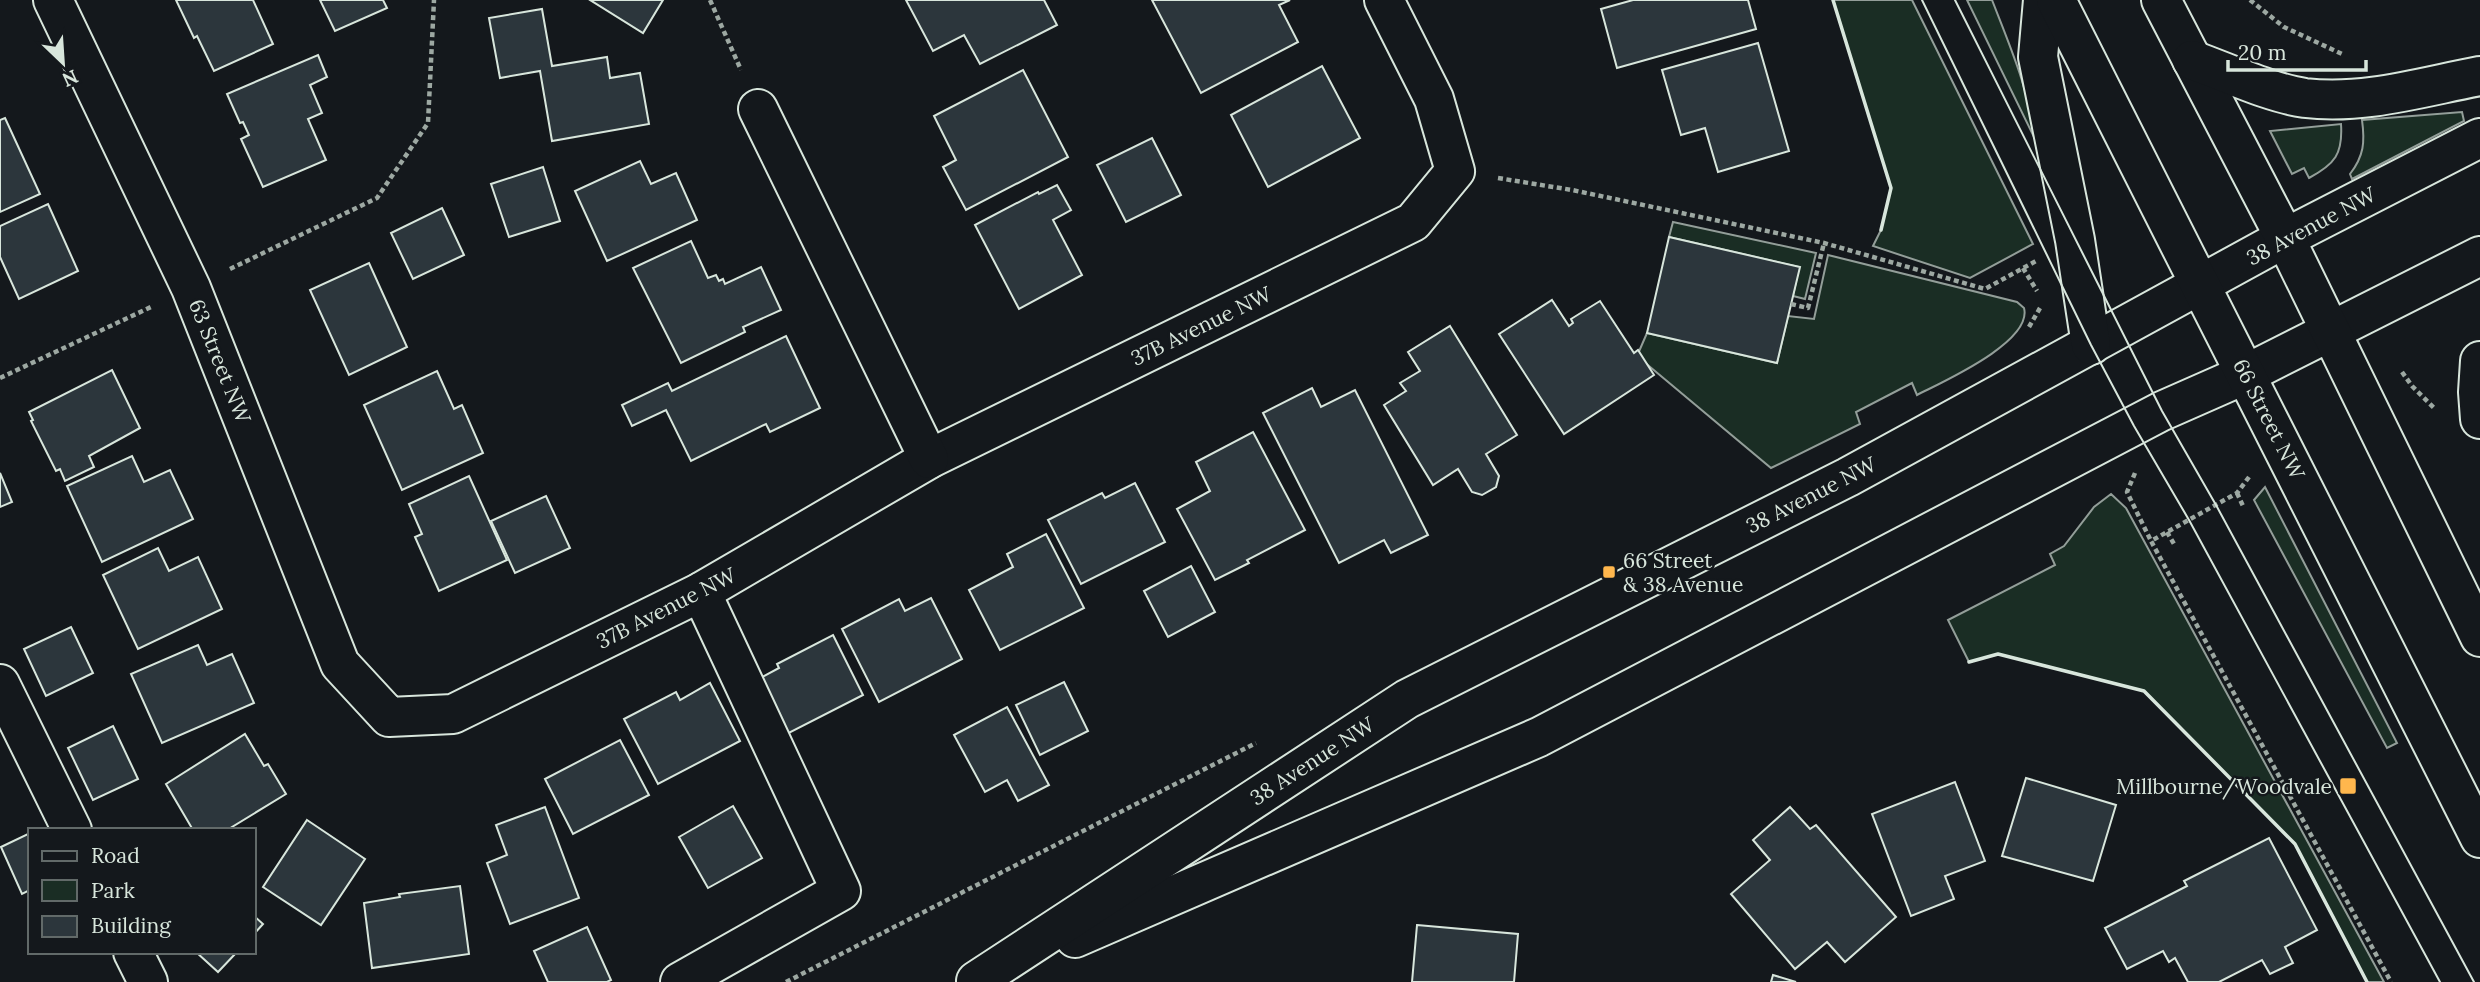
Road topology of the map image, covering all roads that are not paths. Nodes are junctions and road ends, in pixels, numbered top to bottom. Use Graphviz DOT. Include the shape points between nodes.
graph roads {
  1 [pos="53,0"];
  2 [pos="1384,0"];
  3 [pos="2043,0"];
  4 [pos="2056,0"];
  5 [pos="2161,0"];
  6 [pos="2192,60"];
  7 [pos="2480,76"];
  8 [pos="758,109"];
  9 [pos="2480,138"];
  10 [pos="2285,238"];
  11 [pos="2480,256"];
  12 [pos="2201,285"];
  13 [pos="2330,332"];
  14 [pos="2091,345"];
  15 [pos="2480,361"];
  16 [pos="2246,374"];
  17 [pos="2462,416"];
  18 [pos="929,459"];
  19 [pos="701,592"];
  20 [pos="2480,637"];
  21 [pos="0,684"];
  22 [pos="389,717"];
  23 [pos="71,828"];
  24 [pos="2480,838"];
  25 [pos="134,954"];
  26 [pos="148,982"];
  27 [pos="680,982"];
  28 [pos="975,982"];
  1 -- 22 [label="street, 63 Street NW" via="191,288 340,664"];
  2 -- 18 [label="street, 37B Avenue NW" via="1434,99 1455,171 1413,222"];
  3 -- 14 [label="street" via="2038,57"];
  4 -- 12 [label="street, 66 Street NW"];
  5 -- 6 [label="street"];
  6 -- 7 [label="street" via="2303,97 2369,98"];
  6 -- 10 [label="street"];
  8 -- 18 [label="street"];
  9 -- 10 [label="street, 38 Avenue NW"];
  10 -- 12 [label="street, 38 Avenue NW"];
  10 -- 13 [label="street"];
  11 -- 13 [label="street, 38 Avenue NW"];
  12 -- 14 [label="street, 38 Avenue NW"];
  12 -- 16 [label="street, 66 Street NW"];
  13 -- 16 [label="street, 38 Avenue NW"];
  13 -- 20 [label="street"];
  14 -- 28 [label="street, 38 Avenue NW" via="1848,477 1407,699"];
  15 -- 17 [label="street" via="2478,392"];
  16 -- 24 [label="street, 66 Street NW"];
  16 -- 28 [label="street, 38 Avenue NW" via="2162,411 1539,737"];
  18 -- 19 [label="street, 37B Avenue NW"];
  19 -- 22 [label="street, 37B Avenue NW" via="453,714"];
  19 -- 27 [label="street" via="841,891"];
  21 -- 23 [label="street"];
  25 -- 26 [label="street"];
}
